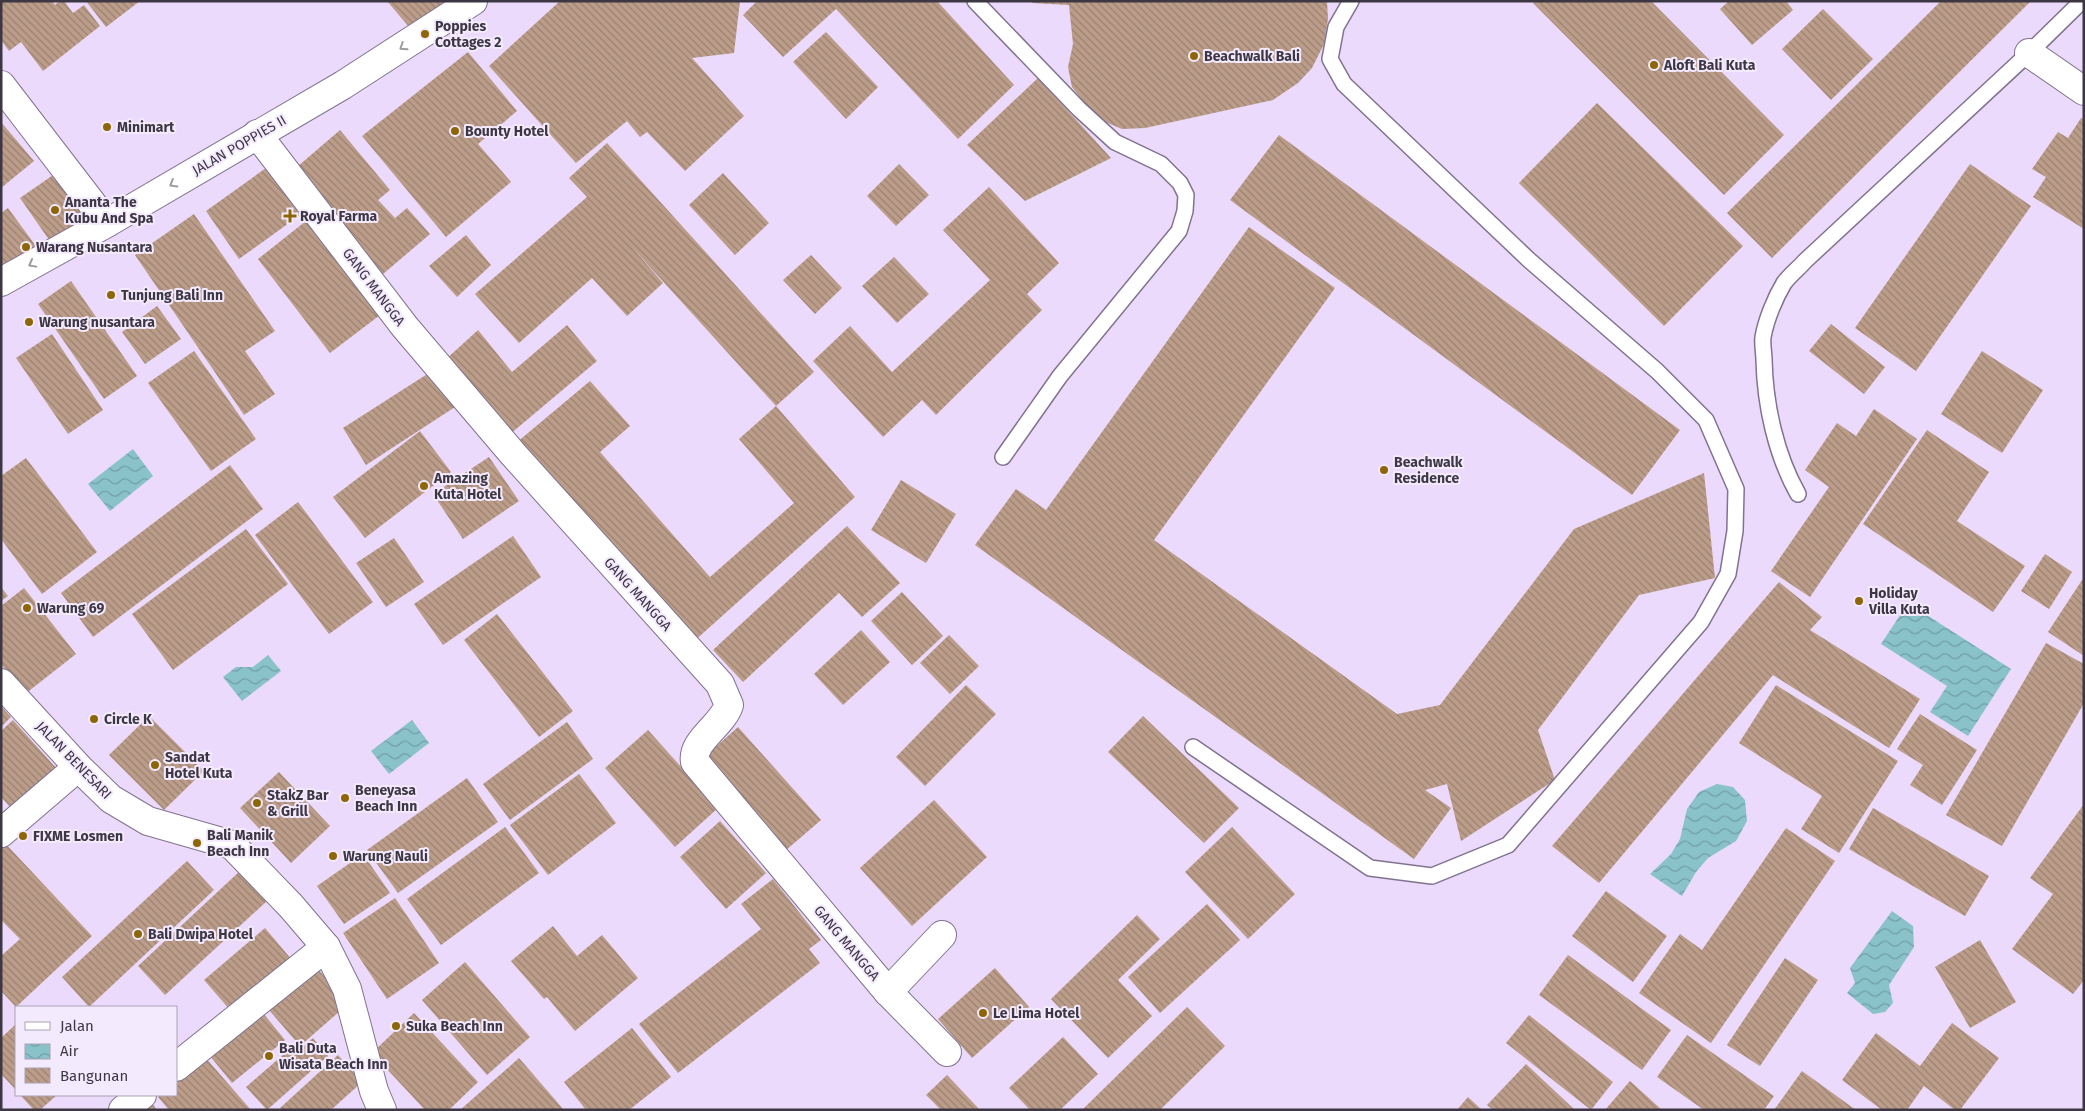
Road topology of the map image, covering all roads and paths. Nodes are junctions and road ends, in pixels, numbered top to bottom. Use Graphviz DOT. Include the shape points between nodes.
graph roads {
  1 [pos="473,1"];
  2 [pos="975,1"];
  3 [pos="1351,1"];
  4 [pos="2082,1"];
  5 [pos="2030,52"];
  6 [pos="1,85"];
  7 [pos="2084,91"];
  8 [pos="258,134"];
  9 [pos="107,223"];
  10 [pos="1,282"];
  11 [pos="1003,457"];
  12 [pos="1798,494"];
  13 [pos="1,682"];
  14 [pos="1193,747"];
  15 [pos="78,767"];
  16 [pos="1,833"];
  17 [pos="942,934"];
  18 [pos="326,947"];
  19 [pos="888,992"];
  20 [pos="947,1052"];
  21 [pos="178,1065"];
  22 [pos="141,1096"];
  23 [pos="123,1110"];
  24 [pos="382,1110"];
  1 -- 8 [label="street, JALAN POPPIES II, one-way" via="344,85"];
  2 -- 11 [label="lane" via="1115,142 1161,164 1186,195 1179,231 1060,376"];
  3 -- 14 [label="lane" via="1336,27 1330,59 1344,84 1529,260 1656,371 1706,420 1736,490 1735,531 1728,574 1701,622 1508,845 1432,876 1370,868"];
  4 -- 5 [label="lane"];
  5 -- 7 [label="street"];
  5 -- 12 [label="lane" via="1784,284 1770,313 1763,338 1764,370 1768,404 1780,450"];
  6 -- 9 [label="street"];
  8 -- 9 [label="street, JALAN POPPIES II, one-way"];
  8 -- 19 [label="street, GANG MANGGA" via="405,327 513,454 720,684 729,705 725,716 698,745 695,762"];
  9 -- 10 [label="street, JALAN POPPIES II, one-way"];
  13 -- 15 [label="street, JALAN BENESARI"];
  15 -- 16 [label="street"];
  15 -- 18 [label="street, JALAN BENESARI" via="111,799 148,821 232,845"];
  17 -- 19 [label="street"];
  18 -- 21 [label="street"];
  18 -- 24 [label="street, JALAN BENESARI" via="347,989"];
  19 -- 20 [label="street, GANG MANGGA"];
  22 -- 23 [label="street"];
}
